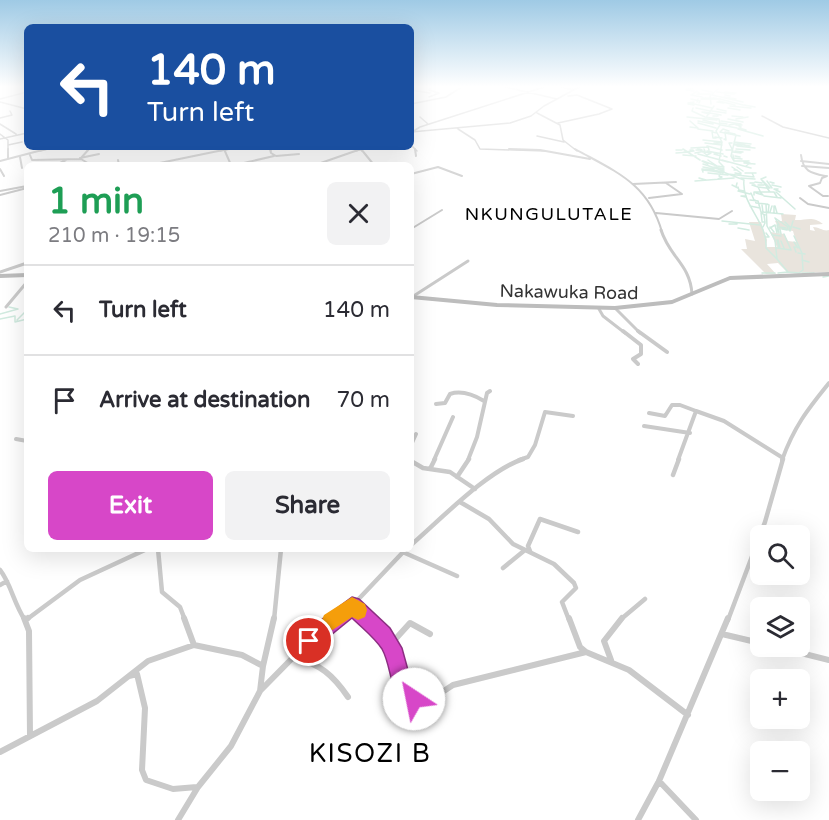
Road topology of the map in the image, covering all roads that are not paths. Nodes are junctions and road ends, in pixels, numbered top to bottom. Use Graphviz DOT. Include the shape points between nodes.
graph roads {
  1 [pos="0,124"];
  2 [pos="428,124"];
  3 [pos="503,124"];
  4 [pos="558,124"];
  5 [pos="774,124"];
  6 [pos="458,128"];
  7 [pos="414,131"];
  8 [pos="414,132"];
  9 [pos="0,134"];
  10 [pos="24,134"];
  11 [pos="15,135"];
  12 [pos="537,136"];
  13 [pos="4,138"];
  14 [pos="829,138"];
  15 [pos="0,139"];
  16 [pos="22,141"];
  17 [pos="565,142"];
  18 [pos="2,144"];
  19 [pos="8,144"];
  20 [pos="414,148"];
  21 [pos="46,150"];
  22 [pos="88,150"];
  23 [pos="216,150"];
  24 [pos="270,150"];
  25 [pos="354,150"];
  26 [pos="361,150"];
  27 [pos="99,154"];
  28 [pos="299,154"];
  29 [pos="30,155"];
  30 [pos="801,155"];
  31 [pos="275,156"];
  32 [pos="416,156"];
  33 [pos="20,157"];
  34 [pos="81,158"];
  35 [pos="8,159"];
  36 [pos="69,159"];
  37 [pos="593,160"];
  38 [pos="0,161"];
  39 [pos="169,161"];
  40 [pos="801,161"];
  41 [pos="62,162"];
  42 [pos="87,162"];
  43 [pos="164,162"];
  44 [pos="256,162"];
  45 [pos="323,162"];
  46 [pos="371,162"];
  47 [pos="829,164"];
  48 [pos="802,166"];
  49 [pos="22,168"];
  50 [pos="829,168"];
  51 [pos="0,169"];
  52 [pos="414,173"];
  53 [pos="2,174"];
  54 [pos="462,176"];
  55 [pos="825,176"];
  56 [pos="676,182"];
  57 [pos="666,183"];
  58 [pos="633,184"];
  59 [pos="24,188"];
  60 [pos="0,193"];
  61 [pos="828,196"];
  62 [pos="649,198"];
  63 [pos="800,198"];
  64 [pos="829,208"];
  65 [pos="442,210"];
  66 [pos="732,211"];
  67 [pos="656,213"];
  68 [pos="414,228"];
  69 [pos="468,261"];
  70 [pos="24,264"];
  71 [pos="0,274"];
  72 [pos="829,274"];
  73 [pos="24,275"];
  74 [pos="24,286"];
  75 [pos="414,295"];
  76 [pos="692,295"];
  77 [pos="414,297"];
  78 [pos="6,307"];
  79 [pos="615,308"];
  80 [pos="599,309"];
  81 [pos="667,352"];
  82 [pos="638,364"];
  83 [pos="829,383"];
  84 [pos="490,391"];
  85 [pos="485,401"];
  86 [pos="436,404"];
  87 [pos="696,411"];
  88 [pos="649,413"];
  89 [pos="573,416"];
  90 [pos="453,417"];
  91 [pos="644,426"];
  92 [pos="690,433"];
  93 [pos="416,434"];
  94 [pos="414,438"];
  95 [pos="16,439"];
  96 [pos="24,440"];
  97 [pos="783,458"];
  98 [pos="414,462"];
  99 [pos="430,469"];
  100 [pos="674,475"];
  101 [pos="457,477"];
  102 [pos="475,489"];
  103 [pos="460,502"];
  104 [pos="578,532"];
  105 [pos="414,541"];
  106 [pos="528,551"];
  107 [pos="141,552"];
  108 [pos="158,552"];
  109 [pos="281,552"];
  110 [pos="404,552"];
  111 [pos="407,552"];
  112 [pos="503,568"];
  113 [pos="0,570"];
  114 [pos="458,576"];
  115 [pos="7,581"];
  116 [pos="0,585"];
  117 [pos="645,599"];
  118 [pos="352,606"];
  119 [pos="26,620"];
  120 [pos="430,634"];
  121 [pos="723,634"];
  122 [pos="750,641"];
  123 [pos="194,645"];
  124 [pos="390,645"];
  125 [pos="586,652"];
  126 [pos="810,655"];
  127 [pos="294,657"];
  128 [pos="829,660"];
  129 [pos="611,661"];
  130 [pos="263,666"];
  131 [pos="262,675"];
  132 [pos="127,676"];
  133 [pos="274,679"];
  134 [pos="260,691"];
  135 [pos="348,697"];
  136 [pos="688,715"];
  137 [pos="30,736"];
  138 [pos="0,752"];
  139 [pos="659,781"];
  140 [pos="198,787"];
  141 [pos="178,820"];
  142 [pos="638,820"];
  143 [pos="696,820"];
  1 -- 11 [label="street"];
  2 -- 7 [label="street"];
  3 -- 6 [label="street"];
  4 -- 17 [label="street"];
  5 -- 14 [label="street"];
  6 -- 8 [label="street"];
  6 -- 37 [label="street" via="475,140 480,149 540,150"];
  9 -- 13 [label="street"];
  10 -- 11 [label="street"];
  11 -- 13 [label="street"];
  12 -- 17 [label="street"];
  13 -- 15 [label="street"];
  13 -- 19 [label="street"];
  16 -- 19 [label="street"];
  17 -- 37 [label="street"];
  18 -- 19 [label="street"];
  19 -- 35 [label="street"];
  20 -- 32 [label="street"];
  21 -- 29 [label="street"];
  22 -- 34 [label="street"];
  23 -- 39 [label="street"];
  24 -- 31 [label="street"];
  25 -- 45 [label="street"];
  26 -- 46 [label="street"];
  27 -- 34 [label="street"];
  28 -- 31 [label="street"];
  29 -- 33 [label="street"];
  29 -- 36 [label="street" via="30,162"];
  30 -- 40 [label="street"];
  31 -- 44 [label="street"];
  33 -- 35 [label="street"];
  33 -- 49 [label="street"];
  34 -- 36 [label="street"];
  34 -- 42 [label="street"];
  35 -- 38 [label="street"];
  36 -- 41 [label="street"];
  37 -- 58 [label="street"];
  39 -- 43 [label="street"];
  40 -- 47 [label="street"];
  40 -- 48 [label="street"];
  48 -- 50 [label="street"];
  48 -- 55 [label="street"];
  51 -- 53 [label="street"];
  52 -- 54 [label="street" via="438,167"];
  55 -- 61 [label="street" via="820,183 809,186"];
  56 -- 57 [label="street"];
  57 -- 58 [label="street"];
  57 -- 62 [label="street" via="682,194"];
  58 -- 62 [label="street"];
  59 -- 60 [label="street"];
  62 -- 67 [label="street"];
  63 -- 64 [label="street" via="808,204"];
  65 -- 68 [label="street"];
  66 -- 67 [label="street" via="721,219"];
  67 -- 76 [label="street" via="668,248 691,274"];
  69 -- 75 [label="street"];
  70 -- 71 [label="street"];
  71 -- 73 [label="main road"];
  72 -- 76 [label="main road, Nakawuka Road" via="737,277"];
  74 -- 78 [label="street"];
  76 -- 79 [label="main road, Nakawuka Road" via="653,305"];
  77 -- 80 [label="main road, Nakawuka Road"];
  79 -- 80 [label="main road, Nakawuka Road"];
  79 -- 81 [label="street" via="641,334"];
  80 -- 82 [label="street" via="642,345 641,354 633,359"];
  83 -- 97 [label="street" via="803,415"];
  84 -- 85 [label="street"];
  85 -- 86 [label="street" via="455,392 445,403"];
  85 -- 101 [label="street" via="477,435"];
  87 -- 88 [label="street" via="676,404 665,416"];
  87 -- 92 [label="street"];
  87 -- 97 [label="street" via="724,422"];
  89 -- 102 [label="street" via="545,412 528,457 510,463"];
  90 -- 99 [label="street"];
  91 -- 92 [label="street"];
  92 -- 100 [label="street"];
  93 -- 94 [label="street"];
  95 -- 96 [label="street"];
  97 -- 121 [label="street" via="765,522"];
  98 -- 99 [label="street"];
  99 -- 101 [label="street"];
  101 -- 102 [label="street"];
  102 -- 103 [label="street"];
  103 -- 105 [label="street"];
  103 -- 106 [label="street" via="489,519 509,540"];
  104 -- 106 [label="street" via="540,519"];
  106 -- 112 [label="street"];
  106 -- 125 [label="street" via="554,564 574,583 576,588 562,602 580,647"];
  107 -- 119 [label="street" via="80,580"];
  108 -- 123 [label="street" via="162,592 180,608"];
  109 -- 130 [label="street" via="276,612"];
  110 -- 118 [label="street"];
  111 -- 114 [label="street"];
  113 -- 115 [label="street"];
  115 -- 116 [label="street"];
  115 -- 119 [label="street" via="16,608"];
  117 -- 129 [label="street" via="620,620 604,641"];
  118 -- 124 [label="street"];
  118 -- 127 [label="street" via="319,631"];
  119 -- 137 [label="street"];
  120 -- 124 [label="street" via="410,623"];
  121 -- 122 [label="street"];
  121 -- 136 [label="street"];
  123 -- 130 [label="street" via="242,656"];
  123 -- 132 [label="street" via="148,661"];
  124 -- 125 [label="street" via="402,687 424,704 453,685"];
  125 -- 129 [label="street"];
  126 -- 128 [label="street"];
  127 -- 133 [label="street"];
  127 -- 135 [label="street" via="322,666"];
  129 -- 136 [label="street"];
  130 -- 131 [label="street"];
  131 -- 133 [label="street"];
  131 -- 134 [label="street"];
  132 -- 137 [label="street" via="97,701"];
  132 -- 140 [label="street" via="137,674 145,708 142,770 146,780 173,789"];
  133 -- 134 [label="street"];
  134 -- 140 [label="street" via="231,746"];
  136 -- 139 [label="street"];
  137 -- 138 [label="street"];
  139 -- 142 [label="street"];
  139 -- 143 [label="street"];
  140 -- 141 [label="street"];
}
